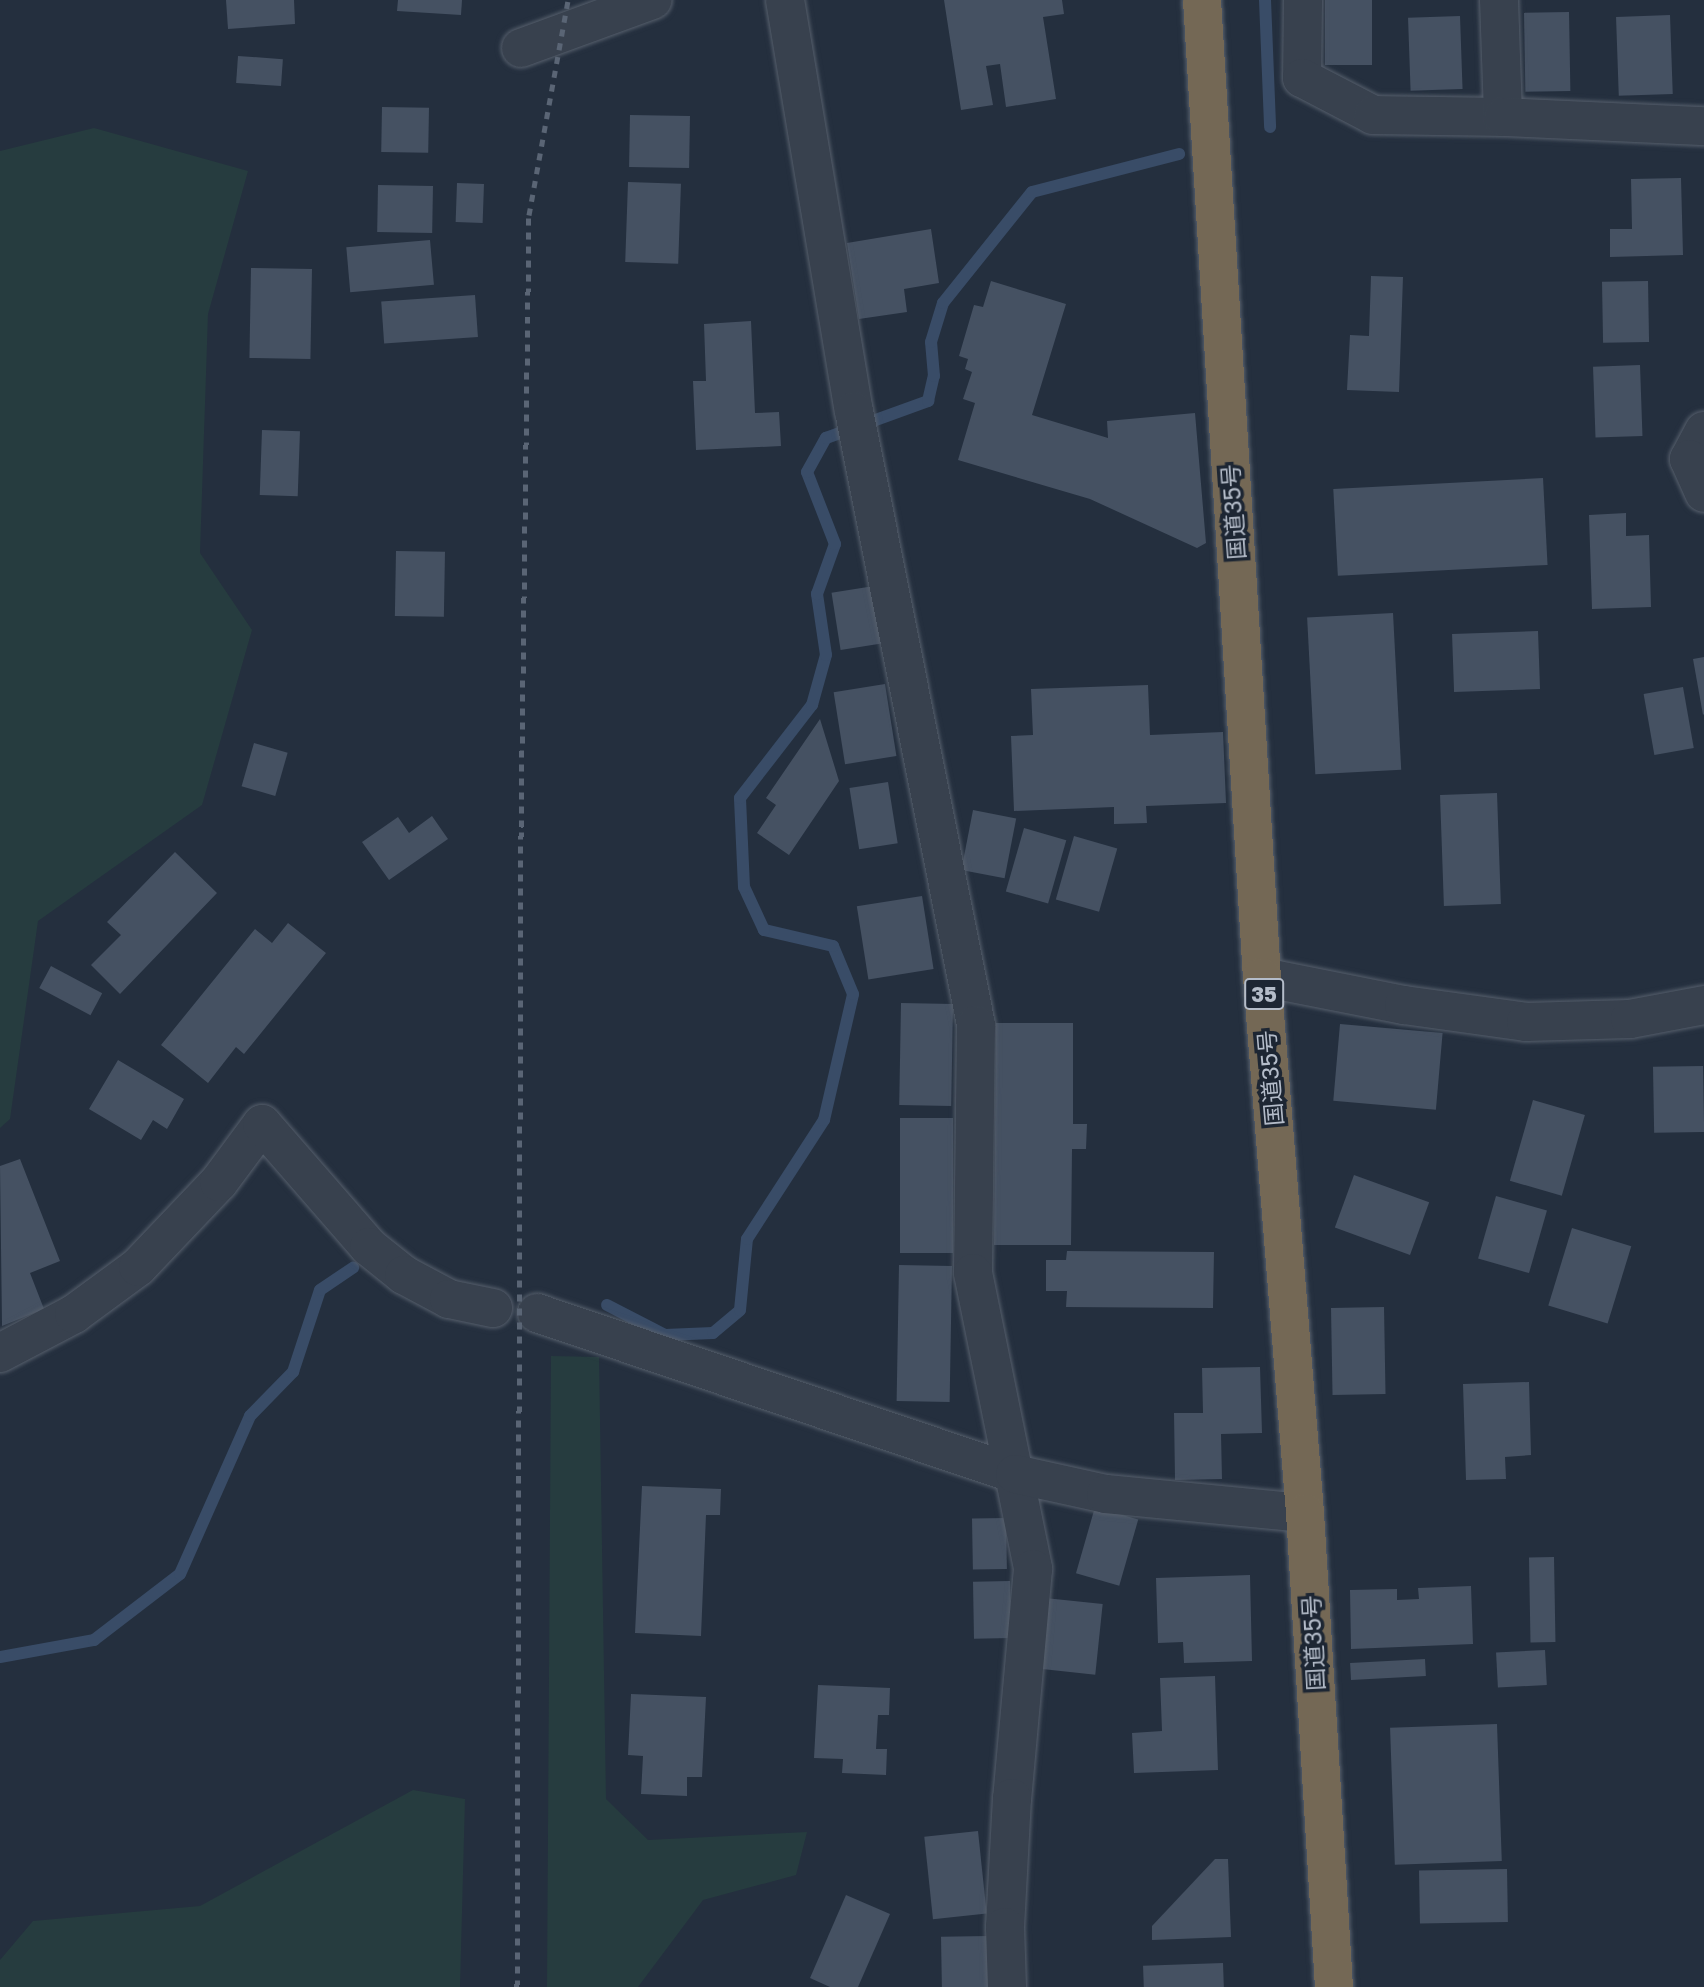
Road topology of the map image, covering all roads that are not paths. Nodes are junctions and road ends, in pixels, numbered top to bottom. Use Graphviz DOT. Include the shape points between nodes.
graph roads {
  1 [pos="652,0"];
  2 [pos="785,0"];
  3 [pos="1202,0"];
  4 [pos="1303,0"];
  5 [pos="1499,0"];
  6 [pos="522,48"];
  7 [pos="1503,117"];
  8 [pos="1704,126"];
  9 [pos="1704,431"];
  10 [pos="1704,493"];
  11 [pos="1262,976"];
  12 [pos="1704,1005"];
  13 [pos="493,1308"];
  14 [pos="537,1313"];
  15 [pos="0,1353"];
  16 [pos="1015,1474"];
  17 [pos="1305,1513"];
  18 [pos="1007,1987"];
  19 [pos="1334,1987"];
  1 -- 6 [label="street"];
  2 -- 16 [label="street" via="854,411 976,1025 973,1273"];
  3 -- 11 [label="highway, 国道35号 / 35"];
  4 -- 7 [label="street" via="1302,78 1373,115"];
  5 -- 7 [label="street"];
  7 -- 8 [label="street"];
  9 -- 10 [label="street" via="1689,459"];
  11 -- 12 [label="street" via="1404,1005 1526,1022 1630,1019"];
  11 -- 17 [label="highway, 国道35号 / 35"];
  13 -- 15 [label="street" via="450,1299 404,1275 369,1247 262,1124 219,1182 138,1267 74,1314"];
  14 -- 16 [label="street"];
  16 -- 17 [label="street" via="1106,1494"];
  16 -- 18 [label="street" via="1033,1569 1012,1798 1004,1927"];
  17 -- 19 [label="highway, 国道35号 / 35"];
}
